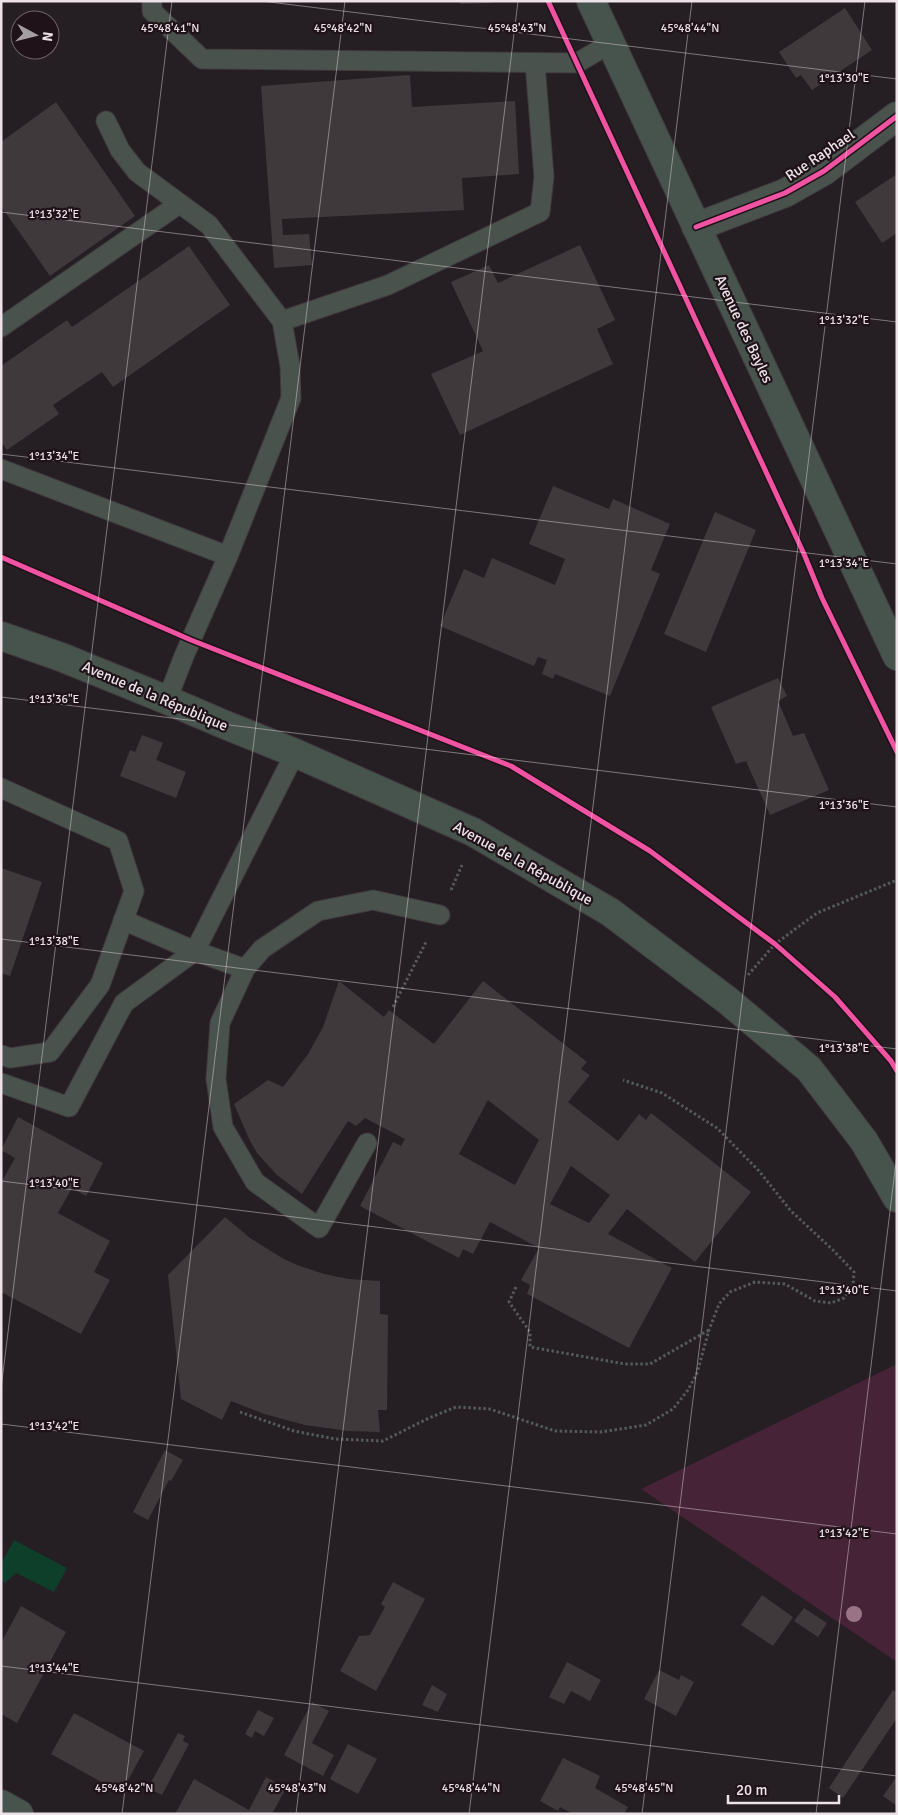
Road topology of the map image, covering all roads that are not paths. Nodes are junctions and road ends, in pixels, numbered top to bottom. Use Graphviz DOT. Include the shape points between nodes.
graph roads {
  1 [pos="152,1"];
  2 [pos="591,1"];
  3 [pos="611,43"];
  4 [pos="535,63"];
  5 [pos="897,116"];
  6 [pos="106,120"];
  7 [pos="179,204"];
  8 [pos="696,227"];
  9 [pos="282,321"];
  10 [pos="1,327"];
  11 [pos="2,467"];
  12 [pos="228,556"];
  13 [pos="1,636"];
  14 [pos="897,656"];
  15 [pos="167,700"];
  16 [pos="295,752"];
  17 [pos="1,788"];
  18 [pos="440,915"];
  19 [pos="123,920"];
  20 [pos="196,951"];
  21 [pos="244,969"];
  22 [pos="1,1055"];
  23 [pos="1,1083"];
  24 [pos="367,1143"];
  25 [pos="897,1198"];
  26 [pos="1,1804"];
  27 [pos="19,1814"];
  1 -- 4 [label="lane" via="152,12 202,58"];
  2 -- 3 [label="main road, Avenue des Bayles"];
  3 -- 4 [label="lane" via="577,63"];
  3 -- 8 [label="main road, Avenue des Bayles"];
  4 -- 9 [label="lane" via="544,176 540,212 388,285"];
  5 -- 8 [label="street, Rue Raphael" via="824,171 785,193"];
  6 -- 7 [label="lane" via="120,150 137,172"];
  7 -- 9 [label="lane" via="209,225"];
  7 -- 10 [label="lane"];
  8 -- 14 [label="main road, Avenue des Bayles"];
  9 -- 12 [label="lane" via="290,366 291,398"];
  11 -- 12 [label="lane"];
  12 -- 15 [label="lane"];
  13 -- 15 [label="main road, Avenue de la République"];
  15 -- 16 [label="main road, Avenue de la République"];
  16 -- 20 [label="lane"];
  16 -- 25 [label="main road, Avenue de la République" via="473,832 610,912 727,1000 809,1070 864,1141"];
  17 -- 19 [label="lane" via="118,841 134,892"];
  18 -- 21 [label="lane" via="373,900 318,911 262,949"];
  19 -- 20 [label="lane"];
  19 -- 22 [label="lane" via="100,985 50,1052 10,1058"];
  20 -- 21 [label="lane"];
  20 -- 23 [label="lane" via="124,1003 69,1107"];
  21 -- 24 [label="lane" via="220,1023 216,1079 223,1127 255,1182 319,1228"];
  26 -- 27 [label="main road"];
}
